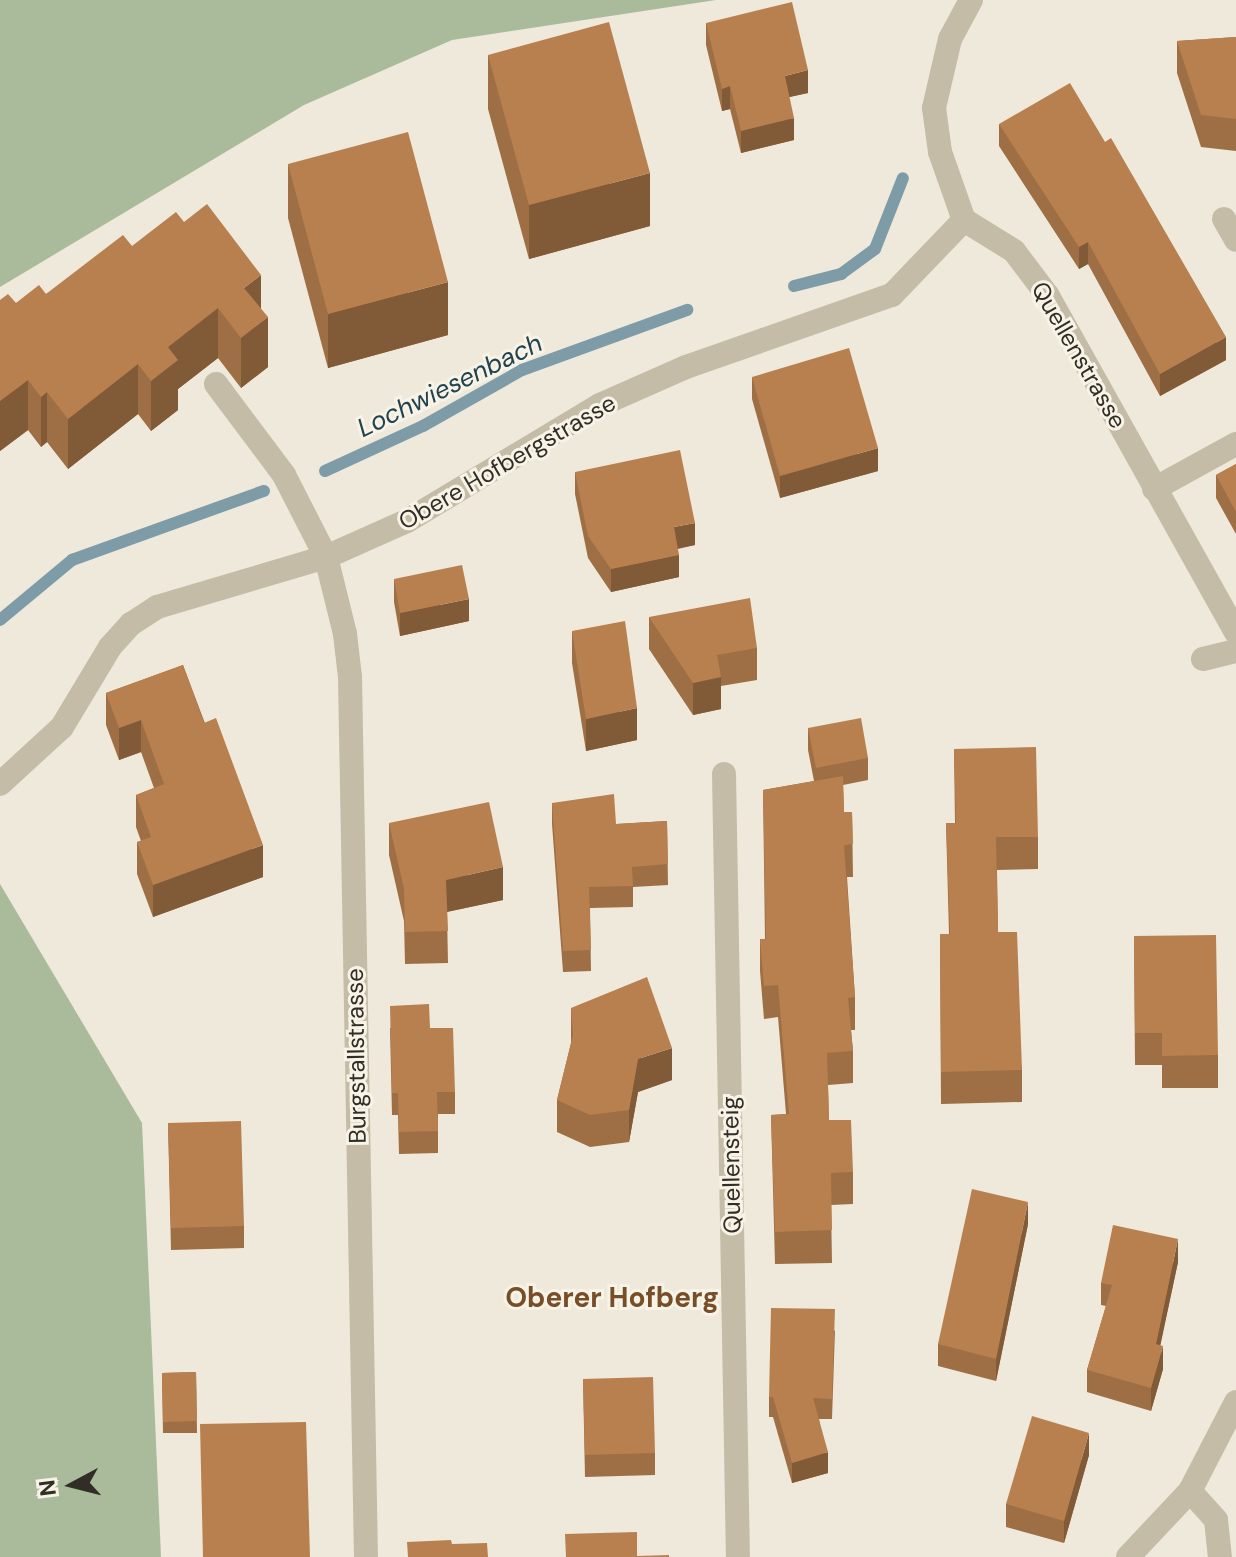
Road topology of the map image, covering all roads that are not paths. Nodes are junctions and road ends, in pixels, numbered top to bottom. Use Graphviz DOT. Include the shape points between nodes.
graph roads {
  1 [pos="971,0"];
  2 [pos="964,220"];
  3 [pos="216,384"];
  4 [pos="1236,444"];
  5 [pos="1154,489"];
  6 [pos="326,557"];
  7 [pos="1236,632"];
  8 [pos="1236,651"];
  9 [pos="1203,659"];
  10 [pos="724,774"];
  11 [pos="0,784"];
  12 [pos="1236,1402"];
  13 [pos="1190,1491"];
  14 [pos="366,1557"];
  15 [pos="738,1557"];
  16 [pos="1128,1557"];
  17 [pos="1220,1557"];
  1 -- 2 [label="street" via="950,39 934,108 940,152"];
  2 -- 5 [label="street, Quellenstrasse" via="1014,251 1048,296"];
  2 -- 6 [label="street, Obere Hofbergstrasse" via="892,295 686,367 600,405 407,521"];
  3 -- 6 [label="street, Burgstallstrasse" via="284,475"];
  4 -- 5 [label="street"];
  5 -- 7 [label="street, Quellenstrasse"];
  6 -- 11 [label="street, Obere Hofbergstrasse" via="203,591 157,607 131,624 110,647 62,727"];
  6 -- 14 [label="street, Burgstallstrasse" via="350,677"];
  8 -- 9 [label="street"];
  10 -- 15 [label="street, Quellensteig"];
  12 -- 13 [label="street"];
  13 -- 16 [label="street"];
  13 -- 17 [label="street" via="1216,1520"];
}
